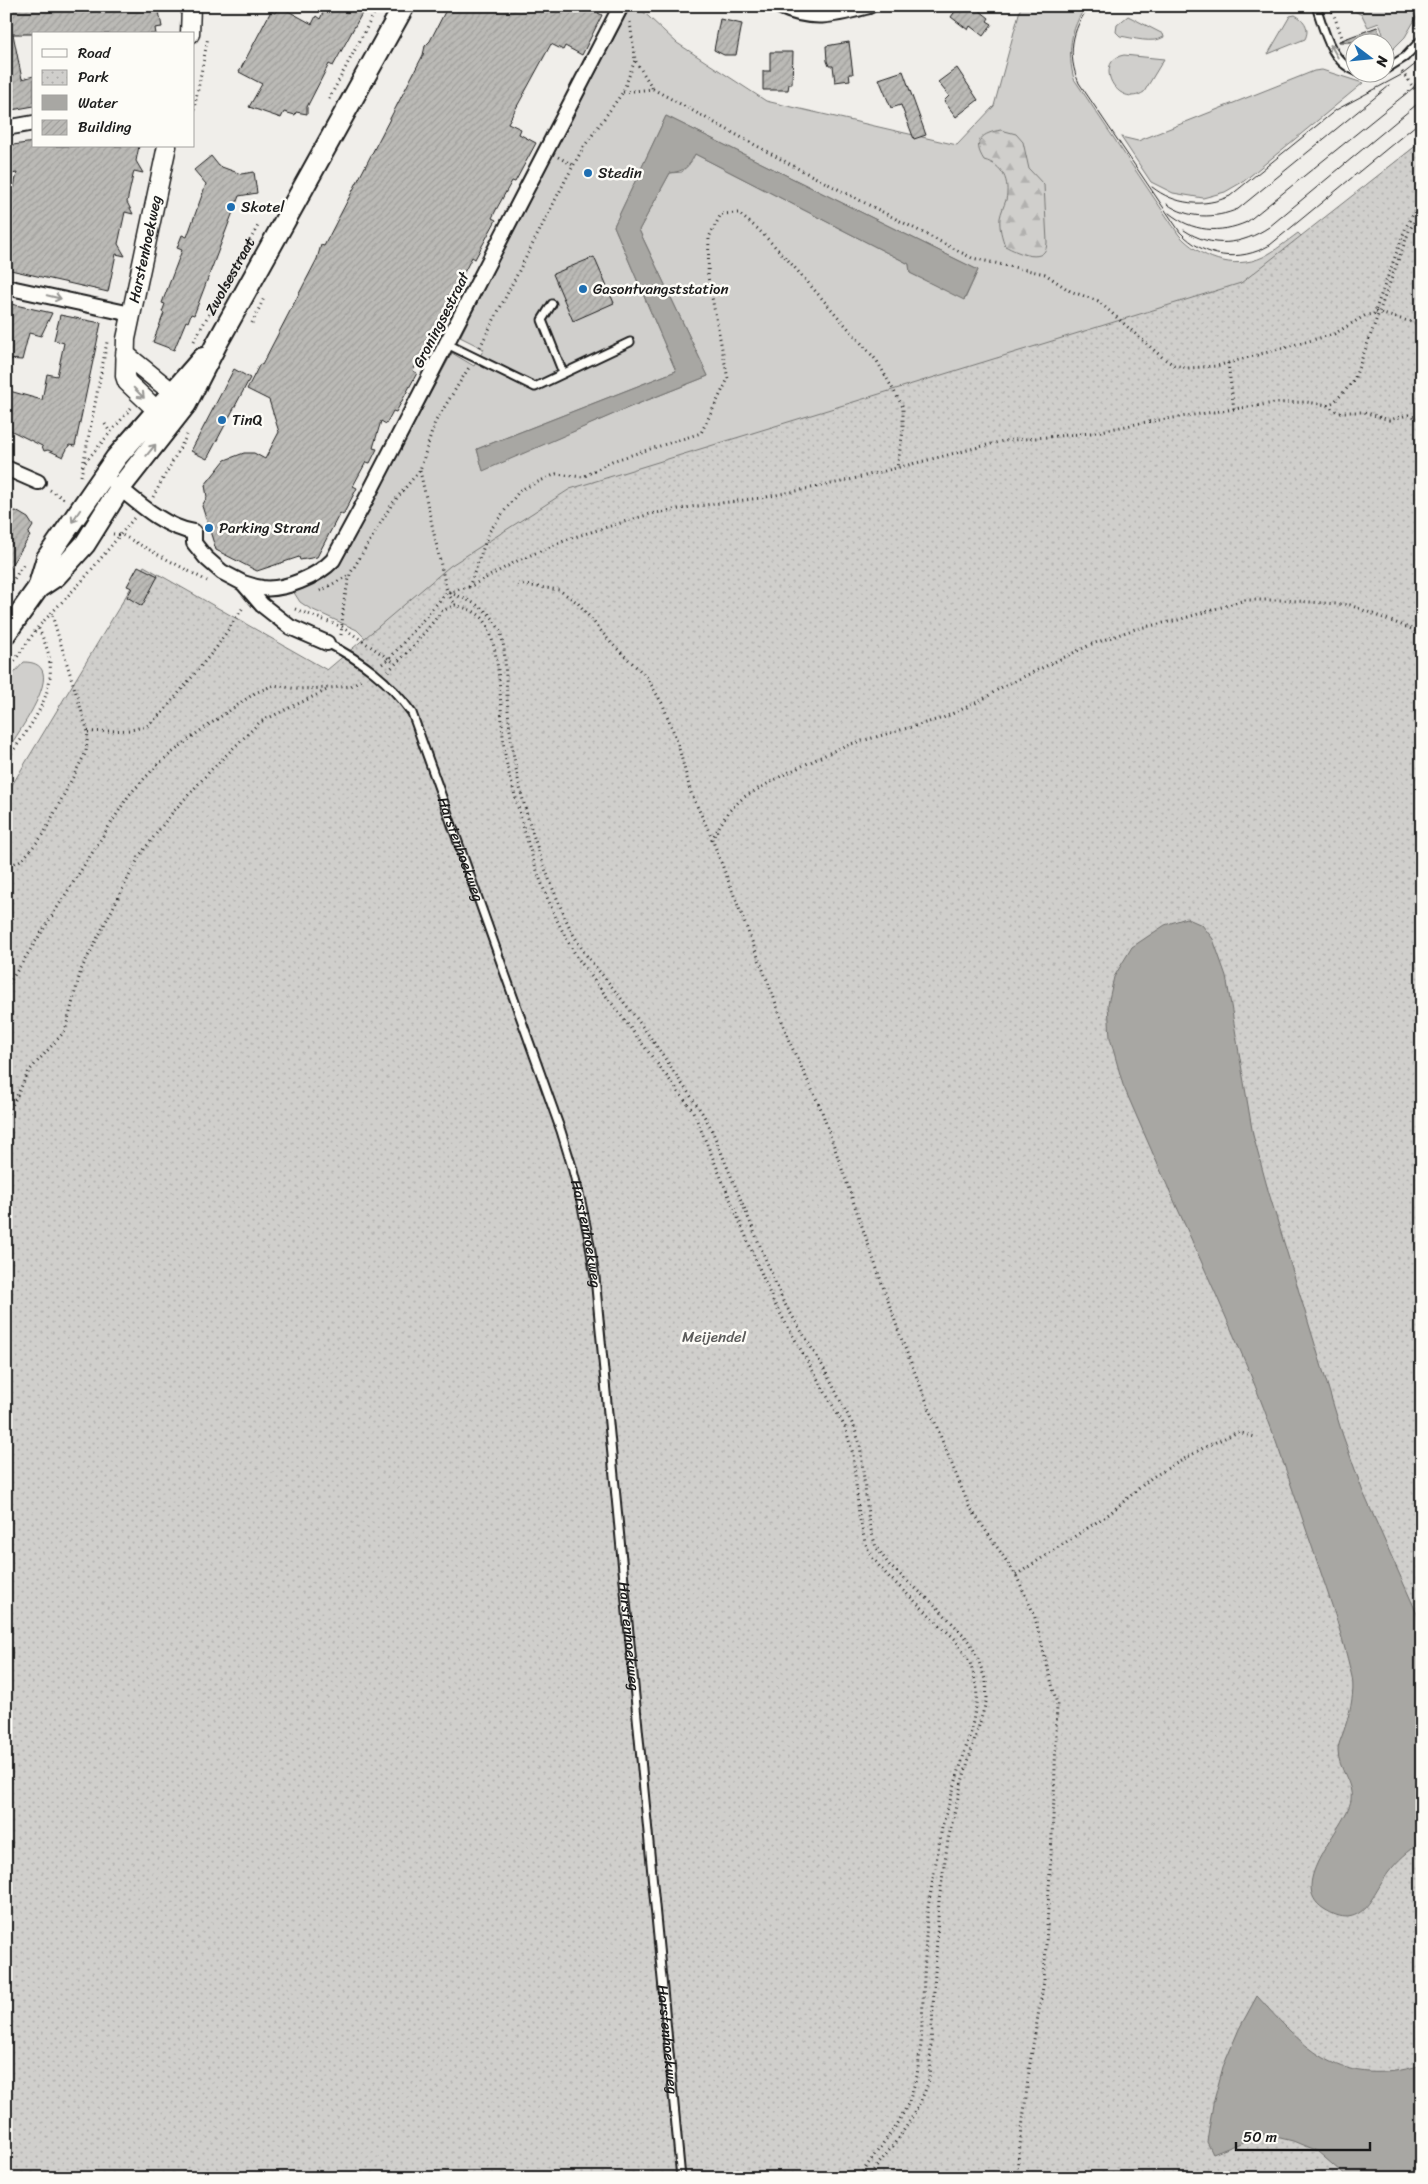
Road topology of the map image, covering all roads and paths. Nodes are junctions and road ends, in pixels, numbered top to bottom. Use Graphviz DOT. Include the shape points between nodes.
graph roads {
  1 [pos="191,6"];
  2 [pos="378,6"];
  3 [pos="404,6"];
  4 [pos="779,6"];
  5 [pos="869,6"];
  6 [pos="1316,6"];
  7 [pos="1331,6"];
  8 [pos="625,11"];
  9 [pos="209,30"];
  10 [pos="190,32"];
  11 [pos="1422,39"];
  12 [pos="1344,44"];
  13 [pos="635,60"];
  14 [pos="1396,63"];
  15 [pos="1396,65"];
  16 [pos="1346,66"];
  17 [pos="653,89"];
  18 [pos="622,92"];
  19 [pos="1422,99"];
  20 [pos="195,105"];
  21 [pos="324,108"];
  22 [pos="32,123"];
  23 [pos="6,128"];
  24 [pos="167,148"];
  25 [pos="1422,198"];
  26 [pos="1422,208"];
  27 [pos="263,218"];
  28 [pos="6,287"];
  29 [pos="552,304"];
  30 [pos="1376,312"];
  31 [pos="131,314"];
  32 [pos="1422,325"];
  33 [pos="630,342"];
  34 [pos="447,344"];
  35 [pos="191,346"];
  36 [pos="125,354"];
  37 [pos="475,357"];
  38 [pos="1228,363"];
  39 [pos="563,373"];
  40 [pos="138,393"];
  41 [pos="179,398"];
  42 [pos="1327,405"];
  43 [pos="1234,409"];
  44 [pos="156,410"];
  45 [pos="1422,419"];
  46 [pos="105,424"];
  47 [pos="172,424"];
  48 [pos="110,432"];
  49 [pos="81,467"];
  50 [pos="6,468"];
  51 [pos="897,468"];
  52 [pos="420,470"];
  53 [pos="95,474"];
  54 [pos="80,479"];
  55 [pos="38,482"];
  56 [pos="120,488"];
  57 [pos="71,493"];
  58 [pos="66,500"];
  59 [pos="243,583"];
  60 [pos="518,584"];
  61 [pos="213,585"];
  62 [pos="469,587"];
  63 [pos="38,588"];
  64 [pos="447,592"];
  65 [pos="246,603"];
  66 [pos="455,605"];
  67 [pos="290,608"];
  68 [pos="50,612"];
  69 [pos="38,627"];
  70 [pos="342,627"];
  71 [pos="6,633"];
  72 [pos="341,635"];
  73 [pos="1422,636"];
  74 [pos="327,644"];
  75 [pos="390,658"];
  76 [pos="389,669"];
  77 [pos="372,671"];
  78 [pos="6,673"];
  79 [pos="395,674"];
  80 [pos="330,688"];
  81 [pos="88,732"];
  82 [pos="6,761"];
  83 [pos="712,839"];
  84 [pos="6,868"];
  85 [pos="6,988"];
  86 [pos="6,1118"];
  87 [pos="1255,1436"];
  88 [pos="1016,1575"];
  89 [pos="681,2178"];
  90 [pos="858,2178"];
  91 [pos="867,2178"];
  92 [pos="1016,2178"];
  1 -- 10 [label="street"];
  2 -- 21 [label="path"];
  3 -- 41 [label="main road, Zwolsestraat" via="216,345"];
  4 -- 5 [label="street" via="794,13 831,17"];
  16 -- 6 [label="lane, one-way" via="1334,53"];
  7 -- 12 [label="path"];
  8 -- 13 [label="path"];
  8 -- 34 [label="street, Groningsestraat"];
  9 -- 20 [label="path"];
  11 -- 14 [label="lane"];
  13 -- 17 [label="path"];
  13 -- 18 [label="path"];
  15 -- 19 [label="path"];
  17 -- 18 [label="path"];
  17 -- 38 [label="path" via="796,168 972,258 1045,274 1070,291 1098,301 1174,365 1188,368"];
  18 -- 37 [label="path" via="583,148"];
  22 -- 23 [label="street"];
  24 -- 31 [label="street, Harstenhoekweg"];
  25 -- 30 [label="path" via="1406,228"];
  26 -- 30 [label="path" via="1409,231"];
  27 -- 35 [label="path, Zwolsestraat"];
  28 -- 31 [label="street, one-way"];
  29 -- 39 [label="lane" via="542,320"];
  30 -- 32 [label="path"];
  30 -- 38 [label="path" via="1334,334"];
  30 -- 42 [label="path" via="1350,387"];
  31 -- 36 [label="street, Harstenhoekweg"];
  33 -- 39 [label="lane"];
  34 -- 37 [label="lane"];
  34 -- 59 [label="street, Groningsestraat" via="333,560 326,568 297,582 264,588"];
  36 -- 40 [label="street, Harstenhoekweg" via="127,382"];
  36 -- 41 [label="street"];
  37 -- 39 [label="lane" via="535,387"];
  37 -- 52 [label="path" via="435,422"];
  38 -- 43 [label="path"];
  40 -- 44 [label="street, Harstenhoekweg, one-way"];
  40 -- 48 [label="path" via="131,408"];
  41 -- 44 [label="main road, Zwolsestraat"];
  41 -- 47 [label="main road, Zwolsestraat"];
  42 -- 43 [label="path" via="1275,403"];
  42 -- 45 [label="path" via="1337,412 1364,412 1390,420 1408,415"];
  43 -- 51 [label="path" via="1092,433 1003,441"];
  44 -- 47 [label="street, Harstenhoekweg"];
  44 -- 53 [label="main road, Zwolsestraat" via="116,458"];
  46 -- 48 [label="path"];
  56 -- 47 [label="main road, Zwolsestraat, one-way"];
  48 -- 49 [label="path"];
  50 -- 55 [label="street"];
  51 -- 62 [label="path" via="761,498 650,514 571,538 519,560"];
  51 -- 62 [label="path" via="903,408 878,361 758,229 738,213 721,214 709,237 708,277 728,379 702,433 612,460 583,478 556,474 520,490 489,532"];
  52 -- 64 [label="path"];
  52 -- 70 [label="path" via="392,504 350,574"];
  53 -- 54 [label="path"];
  53 -- 56 [label="street, Harstenhoekweg"];
  53 -- 63 [label="main road, Zwolsestraat, one-way" via="47,558"];
  56 -- 59 [label="street, Harstenhoekweg" via="181,530 194,532 194,543 206,558 222,572"];
  56 -- 63 [label="main road, Zwolsestraat" via="85,544 56,576"];
  57 -- 58 [label="path"];
  59 -- 74 [label="street, Harstenhoekweg" via="262,605 290,627"];
  60 -- 83 [label="path" via="559,590 578,603 611,643 646,676 678,741 691,793"];
  61 -- 68 [label="path" via="122,535"];
  62 -- 64 [label="path"];
  63 -- 71 [label="main road, Zwolsestraat"];
  64 -- 66 [label="path"];
  64 -- 75 [label="path"];
  64 -- 91 [label="path" via="483,607 497,622 504,655 514,767 543,864 580,945 637,1018 702,1110 711,1128 783,1301 822,1365 854,1427 860,1444 869,1523 876,1547 890,1566 937,1607 969,1641 986,1682 987,1698 961,1785 939,1900 929,2080 924,2098 910,2122"];
  65 -- 81 [label="path" via="216,648 147,726"];
  66 -- 75 [label="path" via="442,611 411,649 395,662"];
  66 -- 90 [label="path" via="478,614 487,625 496,664 505,757 525,836 567,940 693,1111 773,1301 845,1427 853,1454 863,1533 871,1556 955,1639 974,1676 976,1706 942,1827 927,1913 917,2076 898,2123"];
  67 -- 70 [label="path"];
  68 -- 69 [label="path"];
  68 -- 81 [label="path"];
  69 -- 78 [label="path"];
  69 -- 82 [label="path" via="50,662 49,686 36,714"];
  70 -- 72 [label="path"];
  70 -- 75 [label="path"];
  73 -- 83 [label="path" via="1350,605 1283,600 1245,600 1135,629 1092,644 943,718 844,746 783,774 728,812"];
  74 -- 77 [label="lane, Harstenhoekweg"];
  75 -- 77 [label="path"];
  76 -- 79 [label="path"];
  77 -- 80 [label="path" via="351,686"];
  77 -- 89 [label="lane, Harstenhoekweg" via="402,700 418,727 561,1131 588,1228"];
  80 -- 85 [label="path" via="297,689 274,685 256,693 197,733 158,764 129,794"];
  80 -- 86 [label="path" via="260,722 172,813 140,855 81,970 65,1031 29,1071"];
  81 -- 84 [label="path" via="86,752 43,835 23,859"];
  83 -- 88 [label="path" via="789,1041 821,1109 901,1338 948,1456 969,1506"];
  87 -- 88 [label="path" via="1238,1432 1190,1455 1152,1478 1109,1514"];
  88 -- 92 [label="path" via="1034,1614 1057,1704 1044,1981"];
}
